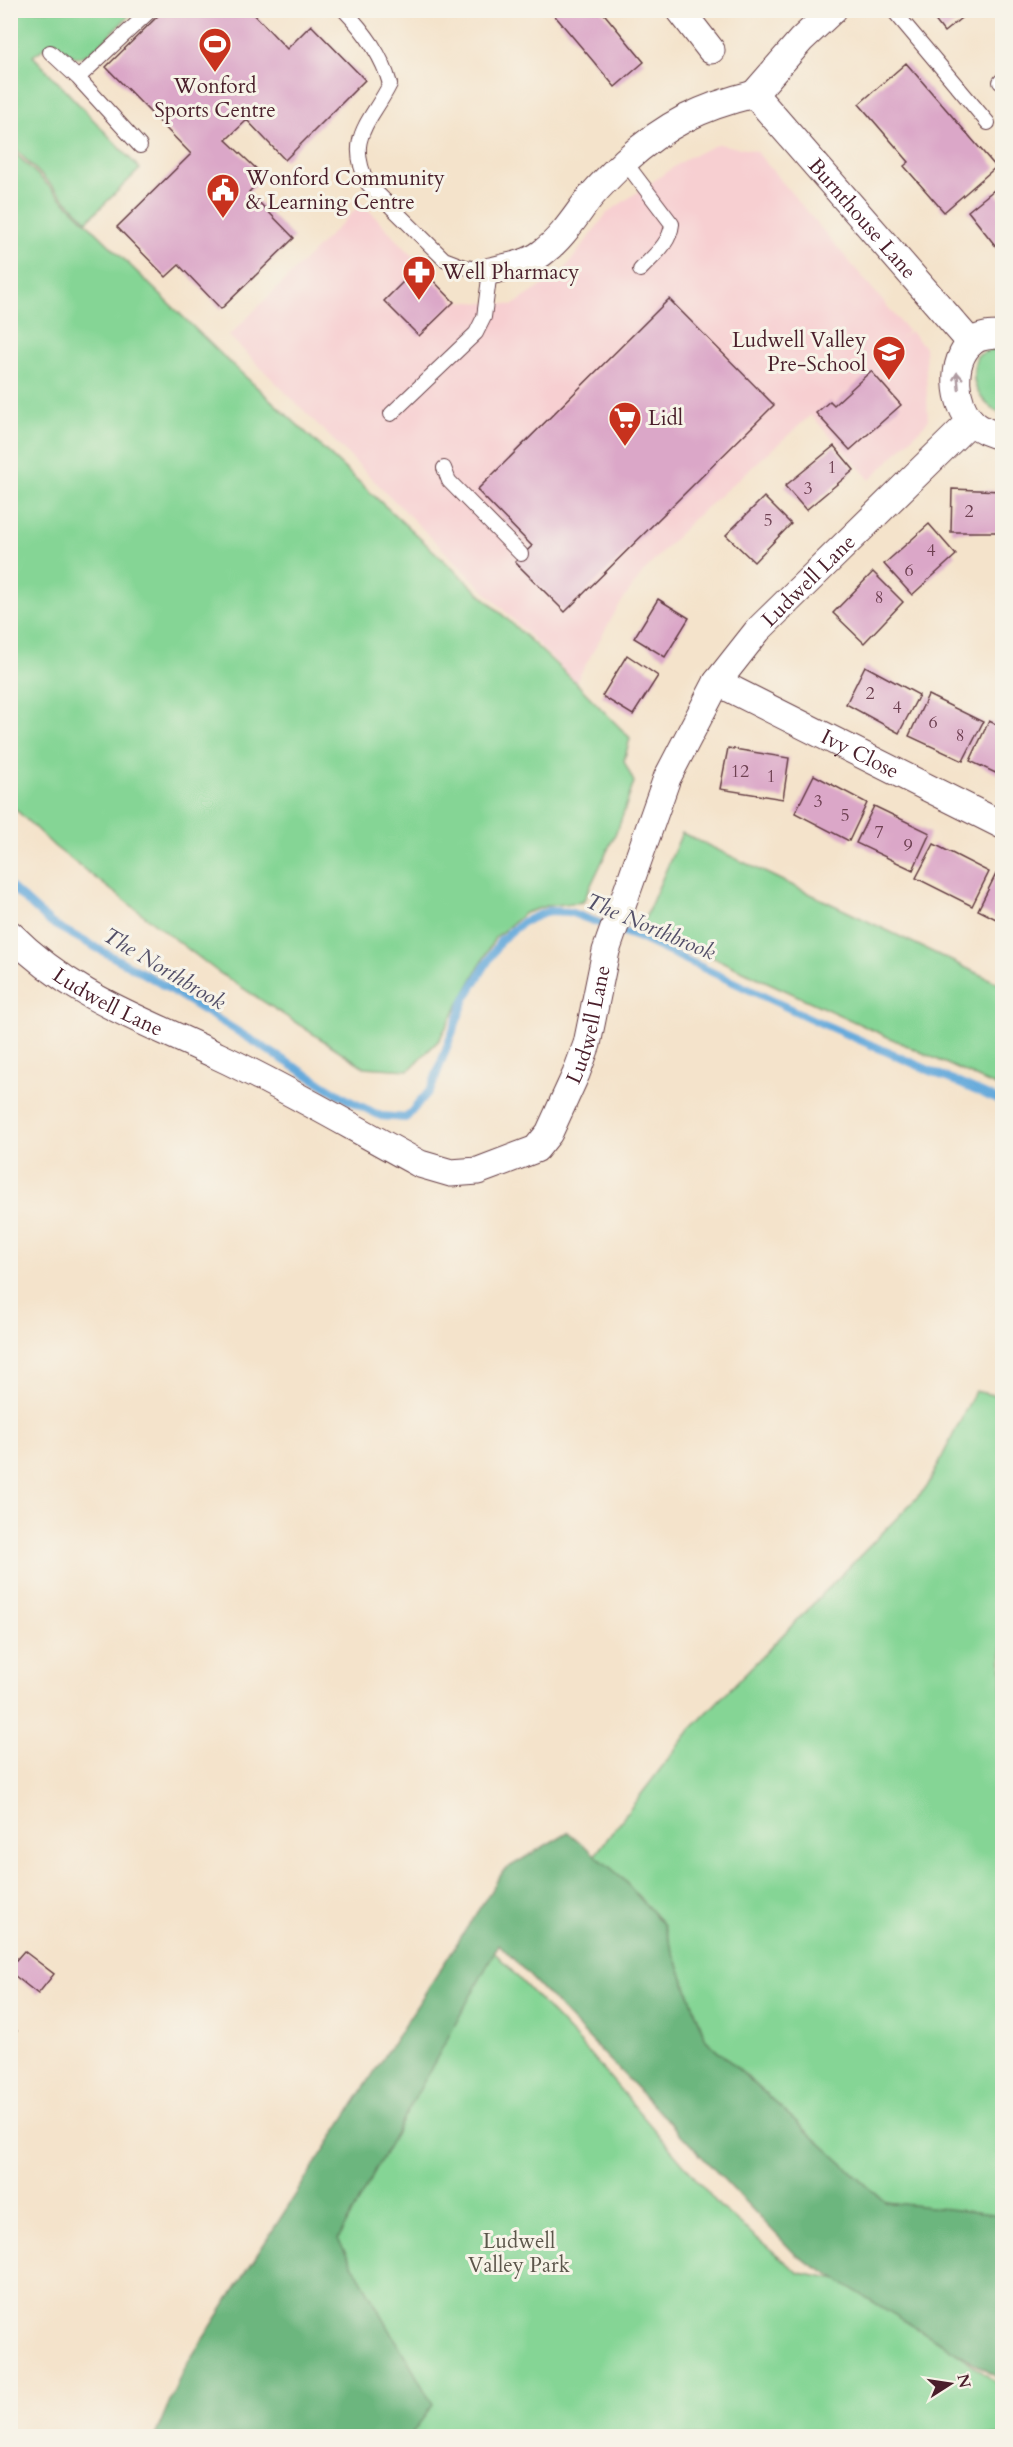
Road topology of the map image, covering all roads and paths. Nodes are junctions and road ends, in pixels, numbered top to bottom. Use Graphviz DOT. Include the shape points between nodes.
graph roads {
  1 [pos="151,10"];
  2 [pos="344,10"];
  3 [pos="680,10"];
  4 [pos="833,10"];
  5 [pos="893,10"];
  6 [pos="711,50"];
  7 [pos="50,52"];
  8 [pos="78,78"];
  9 [pos="754,94"];
  10 [pos="988,123"];
  11 [pos="140,146"];
  12 [pos="625,162"];
  13 [pos="639,270"];
  14 [pos="490,271"];
  15 [pos="1002,335"];
  16 [pos="971,343"];
  17 [pos="391,414"];
  18 [pos="971,421"];
  19 [pos="1002,436"];
  20 [pos="444,468"];
  21 [pos="521,554"];
  22 [pos="717,682"];
  23 [pos="1002,825"];
  24 [pos="10,934"];
  1 -- 8 [label="lane"];
  2 -- 14 [label="lane" via="384,62 390,84 357,144 368,184 444,259"];
  3 -- 6 [label="street"];
  4 -- 9 [label="street"];
  5 -- 10 [label="lane"];
  7 -- 8 [label="lane"];
  8 -- 11 [label="lane"];
  9 -- 12 [label="street" via="684,116"];
  9 -- 16 [label="street, Burnthouse Lane"];
  12 -- 13 [label="lane" via="672,224 665,244"];
  12 -- 14 [label="street" via="541,255"];
  14 -- 17 [label="lane" via="484,317 476,333"];
  15 -- 16 [label="street" via="986,335"];
  18 -- 16 [label="street, one-way" via="957,385 957,366"];
  18 -- 19 [label="street" via="984,431"];
  18 -- 22 [label="street, Ludwell Lane" via="758,630"];
  20 -- 21 [label="lane" via="449,481"];
  22 -- 23 [label="street, Ivy Close"];
  22 -- 24 [label="street, Ludwell Lane" via="667,778 606,951 587,1044 549,1133 536,1149 478,1171 451,1173 420,1164 220,1056 106,1006 37,961"];
}
